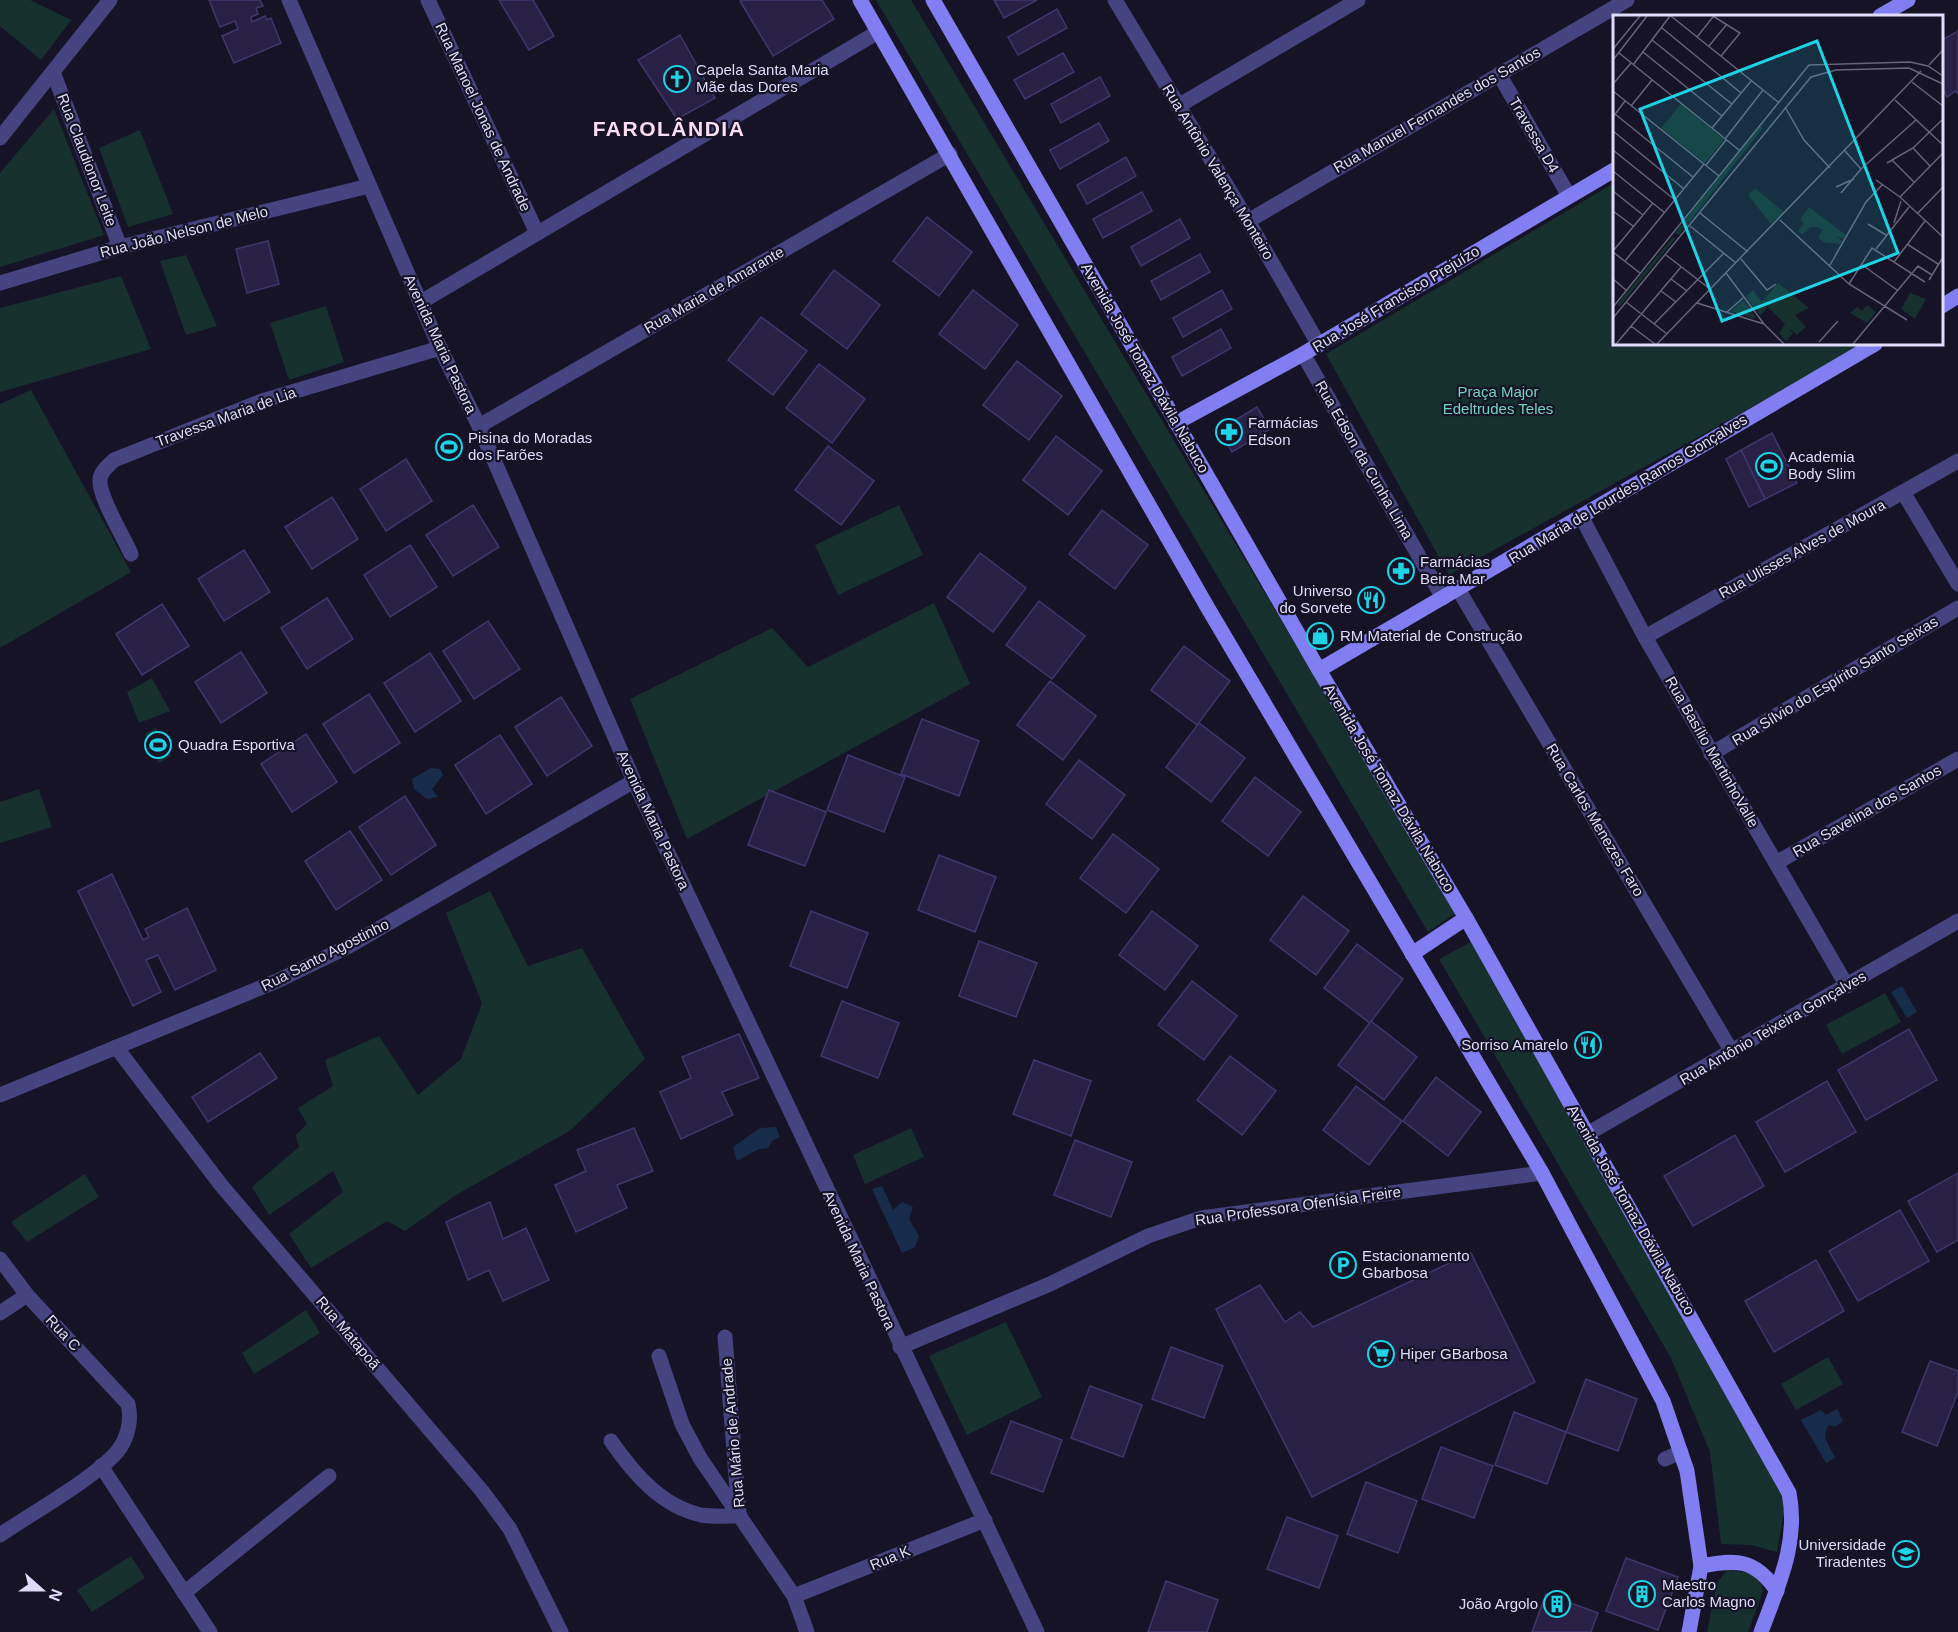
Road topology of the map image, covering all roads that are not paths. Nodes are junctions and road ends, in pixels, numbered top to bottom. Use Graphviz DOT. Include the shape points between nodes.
graph roads {
  1 [pos="110,0"];
  2 [pos="428,0"];
  3 [pos="860,0"];
  4 [pos="933,0"];
  5 [pos="1115,0"];
  6 [pos="1358,0"];
  7 [pos="1627,0"];
  8 [pos="1908,0"];
  9 [pos="292,1"];
  10 [pos="1882,15"];
  11 [pos="878,32"];
  12 [pos="53,72"];
  13 [pos="1500,74"];
  14 [pos="1178,106"];
  15 [pos="0,138"];
  16 [pos="950,154"];
  17 [pos="1613,171"];
  18 [pos="369,186"];
  19 [pos="1569,196"];
  20 [pos="1248,221"];
  21 [pos="537,233"];
  22 [pos="120,247"];
  23 [pos="0,283"];
  24 [pos="1958,296"];
  25 [pos="421,302"];
  26 [pos="1943,305"];
  27 [pos="1319,345"];
  28 [pos="1873,345"];
  29 [pos="440,348"];
  30 [pos="1303,354"];
  31 [pos="1176,423"];
  32 [pos="479,426"];
  33 [pos="1958,460"];
  34 [pos="1904,492"];
  35 [pos="1581,516"];
  36 [pos="131,554"];
  37 [pos="1958,585"];
  38 [pos="1458,589"];
  39 [pos="1443,598"];
  40 [pos="1958,608"];
  41 [pos="1645,637"];
  42 [pos="1319,670"];
  43 [pos="1711,754"];
  44 [pos="1958,759"];
  45 [pos="634,781"];
  46 [pos="1776,862"];
  47 [pos="1466,918"];
  48 [pos="1958,921"];
  49 [pos="1412,954"];
  50 [pos="1847,986"];
  51 [pos="116,1047"];
  52 [pos="1732,1052"];
  53 [pos="0,1095"];
  54 [pos="1587,1134"];
  55 [pos="1542,1173"];
  56 [pos="0,1259"];
  57 [pos="27,1295"];
  58 [pos="0,1313"];
  59 [pos="725,1337"];
  60 [pos="900,1347"];
  61 [pos="659,1356"];
  62 [pos="611,1442"];
  63 [pos="1681,1452"];
  64 [pos="1665,1459"];
  65 [pos="101,1466"];
  66 [pos="329,1476"];
  67 [pos="740,1516"];
  68 [pos="985,1520"];
  69 [pos="0,1535"];
  70 [pos="1701,1566"];
  71 [pos="1777,1591"];
  72 [pos="184,1593"];
  73 [pos="794,1596"];
  74 [pos="210,1632"];
  75 [pos="561,1632"];
  76 [pos="807,1632"];
  77 [pos="1037,1632"];
  78 [pos="1689,1632"];
  79 [pos="1761,1632"];
  1 -- 12 [label="street"];
  2 -- 21 [label="street, Rua Manoel Jonas de Andrade"];
  3 -- 11 [label="main road"];
  4 -- 31 [label="main road, Avenida José Tomaz Dávila Nabuco"];
  5 -- 14 [label="street, Rua Antônio Valença Monteiro"];
  6 -- 14 [label="street"];
  7 -- 13 [label="street, Rua Manuel Fernandes dos Santos"];
  8 -- 10 [label="main road"];
  9 -- 18 [label="street, Avenida Maria Pastora"];
  11 -- 16 [label="main road"];
  11 -- 21 [label="street"];
  12 -- 15 [label="street"];
  12 -- 22 [label="street, Rua Claudionor Leite"];
  13 -- 19 [label="street, Travessa D4"];
  13 -- 20 [label="street, Rua Manuel Fernandes dos Santos"];
  14 -- 20 [label="street, Rua Antônio Valença Monteiro"];
  16 -- 32 [label="street, Rua Maria de Amarante"];
  16 -- 49 [label="main road" via="1209,610"];
  17 -- 19 [label="main road, Rua José Francisco Prejuízo"];
  18 -- 22 [label="street, Rua João Nelson de Melo"];
  18 -- 25 [label="street, Avenida Maria Pastora"];
  19 -- 27 [label="main road, Rua José Francisco Prejuízo"];
  20 -- 27 [label="street, Rua Antônio Valença Monteiro"];
  21 -- 25 [label="street"];
  22 -- 23 [label="street, Rua João Nelson de Melo"];
  24 -- 26 [label="main road"];
  25 -- 29 [label="street, Avenida Maria Pastora"];
  27 -- 30 [label="main road, Rua José Francisco Prejuízo"];
  28 -- 35 [label="main road, Rua Maria de Lourdes Ramos Gonçalves"];
  29 -- 32 [label="street, Avenida Maria Pastora"];
  29 -- 36 [label="street, Travessa Maria de Lia" via="262,402 114,460 100,479 102,491"];
  30 -- 31 [label="main road, Rua José Francisco Prejuízo"];
  30 -- 39 [label="street, Rua Edson da Cunha Lima"];
  31 -- 42 [label="main road, Avenida José Tomaz Dávila Nabuco"];
  32 -- 45 [label="street, Avenida Maria Pastora"];
  33 -- 34 [label="street, Rua Ulisses Alves de Moura"];
  34 -- 37 [label="street"];
  34 -- 41 [label="street, Rua Ulisses Alves de Moura"];
  35 -- 38 [label="main road, Rua Maria de Lourdes Ramos Gonçalves"];
  35 -- 41 [label="street, Rua Basílio MartinhoValle"];
  38 -- 39 [label="main road, Rua Maria de Lourdes Ramos Gonçalves"];
  38 -- 52 [label="street, Rua Carlos Menezes Faro"];
  39 -- 42 [label="main road, Rua Maria de Lourdes Ramos Gonçalves"];
  40 -- 43 [label="street, Rua Sílvio do Espírito Santo Seixas"];
  41 -- 43 [label="street, Rua Basílio MartinhoValle"];
  42 -- 47 [label="main road, Avenida José Tomaz Dávila Nabuco"];
  43 -- 46 [label="street, Rua Basílio MartinhoValle"];
  44 -- 46 [label="street, Rua Savelina dos Santos"];
  45 -- 51 [label="street, Rua Santo Agostinho" via="349,946 276,981"];
  45 -- 60 [label="street, Avenida Maria Pastora"];
  46 -- 50 [label="street, Rua Basílio MartinhoValle"];
  47 -- 49 [label="main road"];
  47 -- 54 [label="main road, Avenida José Tomaz Dávila Nabuco"];
  48 -- 50 [label="street, Rua Antônio Teixeira Gonçalves"];
  49 -- 55 [label="main road"];
  50 -- 52 [label="street, Rua Antônio Teixeira Gonçalves"];
  51 -- 53 [label="street, Rua Santo Agostinho"];
  51 -- 75 [label="street, Rua Matapoã" via="221,1185 482,1491 510,1529"];
  52 -- 54 [label="street, Rua Antônio Teixeira Gonçalves"];
  54 -- 71 [label="main road, Avenida José Tomaz Dávila Nabuco" via="1789,1493 1792,1531"];
  55 -- 60 [label="street, Rua Professora Ofenísia Freire" via="1201,1218 1148,1236 1050,1284"];
  55 -- 63 [label="main road" via="1664,1401"];
  56 -- 57 [label="street, Rua C"];
  57 -- 58 [label="street"];
  57 -- 65 [label="street, Rua C" via="129,1404 131,1417 126,1437 118,1451"];
  59 -- 67 [label="street, Rua Mário de Andrade"];
  60 -- 68 [label="street, Avenida Maria Pastora"];
  61 -- 67 [label="street" via="682,1424"];
  62 -- 67 [label="street, Rua Mário de Andrade" via="645,1484 666,1500 702,1515"];
  63 -- 64 [label="street"];
  63 -- 70 [label="main road"];
  65 -- 69 [label="street"];
  65 -- 72 [label="street"];
  66 -- 72 [label="street"];
  67 -- 73 [label="street"];
  68 -- 73 [label="street, Rua K"];
  68 -- 77 [label="street, Avenida Maria Pastora"];
  70 -- 71 [label="main road" via="1730,1561 1748,1564 1762,1570"];
  70 -- 78 [label="main road"];
  71 -- 79 [label="main road, Avenida José Tomaz Dávila Nabuco"];
  72 -- 74 [label="street"];
  73 -- 76 [label="street"];
}
